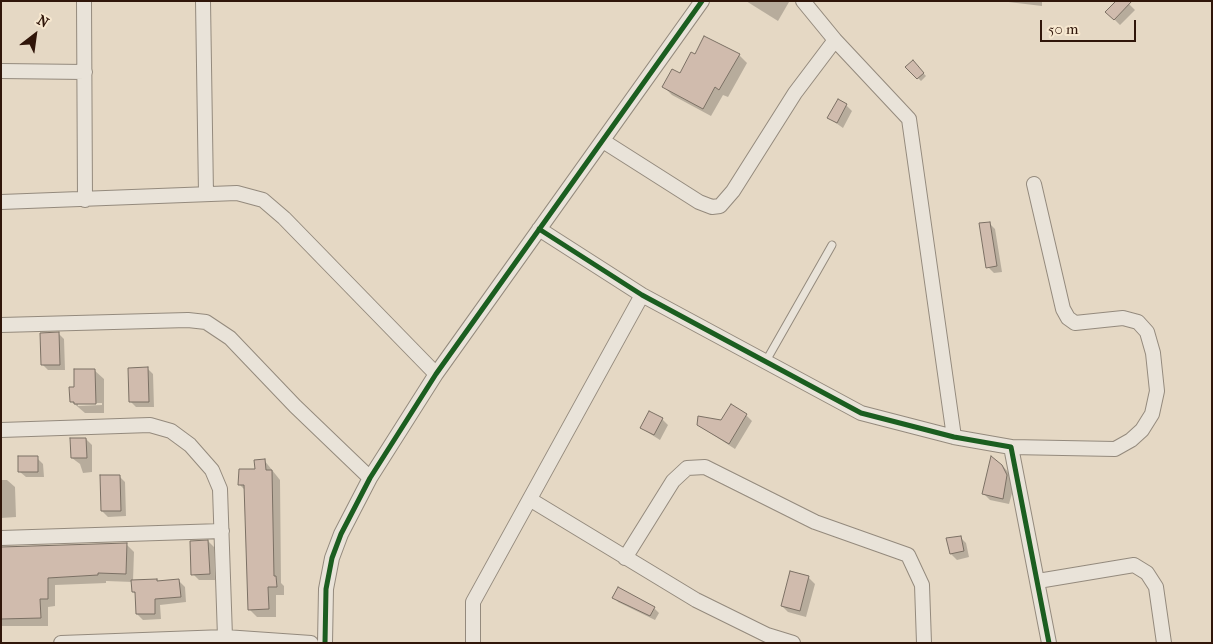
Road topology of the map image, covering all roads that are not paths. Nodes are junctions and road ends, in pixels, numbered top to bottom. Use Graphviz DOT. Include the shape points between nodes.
graph roads {
  1 [pos="84,1"];
  2 [pos="203,1"];
  3 [pos="702,1"];
  4 [pos="802,1"];
  5 [pos="834,40"];
  6 [pos="1,72"];
  7 [pos="85,72"];
  8 [pos="603,141"];
  9 [pos="1034,184"];
  10 [pos="206,194"];
  11 [pos="84,200"];
  12 [pos="1,202"];
  13 [pos="539,228"];
  14 [pos="832,245"];
  15 [pos="642,294"];
  16 [pos="1,325"];
  17 [pos="766,362"];
  18 [pos="436,374"];
  19 [pos="1,430"];
  20 [pos="954,437"];
  21 [pos="1011,447"];
  22 [pos="370,478"];
  23 [pos="531,500"];
  24 [pos="222,531"];
  25 [pos="1,538"];
  26 [pos="626,558"];
  27 [pos="1038,581"];
  28 [pos="223,640"];
  29 [pos="61,643"];
  30 [pos="312,643"];
  31 [pos="325,643"];
  32 [pos="473,643"];
  33 [pos="793,643"];
  34 [pos="924,643"];
  35 [pos="1049,643"];
  36 [pos="1164,643"];
  1 -- 7 [label="street"];
  2 -- 10 [label="street"];
  3 -- 8 [label="street"];
  4 -- 5 [label="street"];
  5 -- 8 [label="street" via="720,206 699,202"];
  5 -- 20 [label="street" via="909,119"];
  6 -- 7 [label="street"];
  7 -- 11 [label="street"];
  8 -- 13 [label="street"];
  9 -- 21 [label="street" via="1063,309 1068,318 1075,323 1123,318 1138,322 1147,332 1157,392 1152,414 1142,430 1115,449"];
  10 -- 11 [label="street"];
  10 -- 18 [label="street" via="250,195 272,207"];
  11 -- 12 [label="street"];
  13 -- 15 [label="street"];
  13 -- 18 [label="street"];
  14 -- 17 [label="lane"];
  15 -- 17 [label="street"];
  15 -- 23 [label="street"];
  16 -- 22 [label="street" via="206,322 230,338"];
  17 -- 20 [label="street" via="860,413"];
  18 -- 22 [label="street"];
  19 -- 24 [label="street" via="163,427 190,445 216,476 220,489"];
  20 -- 21 [label="street"];
  21 -- 27 [label="street"];
  22 -- 31 [label="street" via="332,558 326,589"];
  23 -- 26 [label="street"];
  23 -- 32 [label="street" via="473,602"];
  24 -- 25 [label="street"];
  24 -- 28 [label="street"];
  26 -- 33 [label="street" via="729,617 766,635"];
  26 -- 34 [label="street" via="672,481 687,468 705,467 814,522 908,556 922,585"];
  27 -- 35 [label="street"];
  27 -- 36 [label="street" via="1134,566 1147,573 1156,587"];
  28 -- 29 [label="street"];
  28 -- 30 [label="street"];
}
